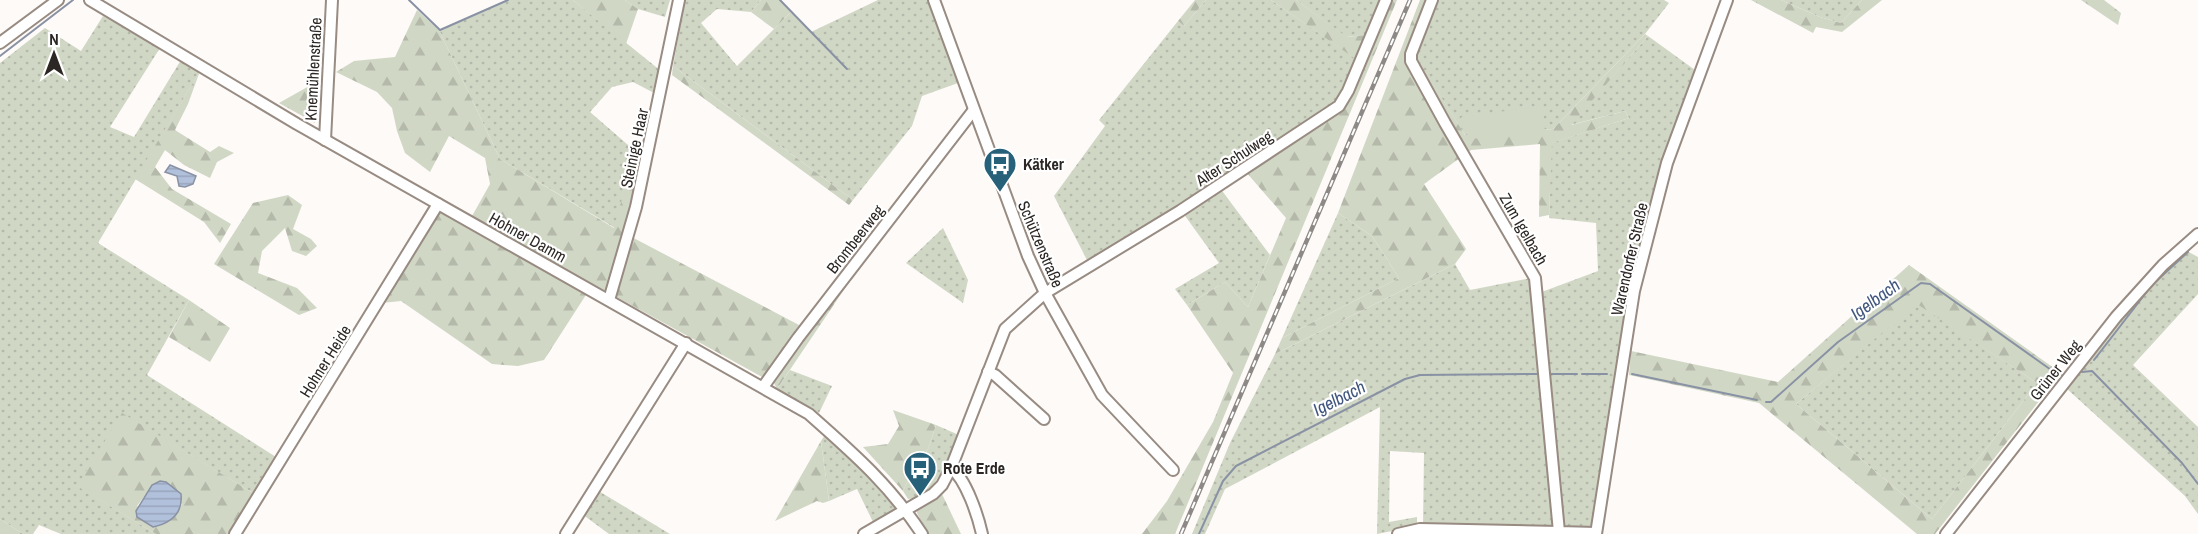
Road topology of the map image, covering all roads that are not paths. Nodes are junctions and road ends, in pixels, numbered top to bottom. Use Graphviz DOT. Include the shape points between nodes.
graph roads {
  1 [pos="58,0"];
  2 [pos="90,0"];
  3 [pos="332,0"];
  4 [pos="679,0"];
  5 [pos="934,0"];
  6 [pos="1386,0"];
  7 [pos="1432,0"];
  8 [pos="1727,0"];
  9 [pos="0,43"];
  10 [pos="974,111"];
  11 [pos="325,140"];
  12 [pos="438,204"];
  13 [pos="2198,234"];
  14 [pos="1045,293"];
  15 [pos="609,300"];
  16 [pos="686,343"];
  17 [pos="988,372"];
  18 [pos="763,387"];
  19 [pos="1044,420"];
  20 [pos="951,468"];
  21 [pos="1173,470"];
  22 [pos="906,510"];
  23 [pos="1559,533"];
  24 [pos="235,534"];
  25 [pos="566,534"];
  26 [pos="864,534"];
  27 [pos="922,534"];
  28 [pos="982,534"];
  29 [pos="1398,534"];
  30 [pos="1596,534"];
  31 [pos="1946,534"];
  1 -- 9 [label="street"];
  2 -- 11 [label="street, Hohner Damm"];
  3 -- 11 [label="street, Knemühlenstraße"];
  4 -- 15 [label="street, Steinige Haar" via="636,207"];
  5 -- 10 [label="street, Schützenstraße"];
  6 -- 14 [label="street, Alter Schulweg" via="1339,106 1180,211"];
  7 -- 23 [label="street, Zum Igelbach" via="1411,61 1535,278"];
  8 -- 30 [label="street, Warendorfer Straße" via="1667,163 1634,291"];
  10 -- 14 [label="street, Schützenstraße"];
  10 -- 18 [label="street, Brombeerweg"];
  11 -- 12 [label="street, Hohner Damm"];
  12 -- 15 [label="street, Hohner Damm"];
  12 -- 24 [label="street, Hohner Heide"];
  13 -- 31 [label="street, Grüner Weg" via="2116,316"];
  14 -- 17 [label="street" via="1005,329"];
  14 -- 21 [label="street, Schützenstraße" via="1102,395"];
  15 -- 16 [label="street, Hohner Damm"];
  16 -- 18 [label="street, Hohner Damm"];
  16 -- 25 [label="street"];
  17 -- 19 [label="street"];
  17 -- 20 [label="street"];
  18 -- 22 [label="street, Hohner Damm" via="809,414 877,475"];
  20 -- 22 [label="street" via="938,489"];
  20 -- 28 [label="street" via="958,474"];
  22 -- 26 [label="street"];
  22 -- 27 [label="street, Hohner Damm"];
  23 -- 29 [label="street" via="1420,529"];
  23 -- 30 [label="street"];
}
